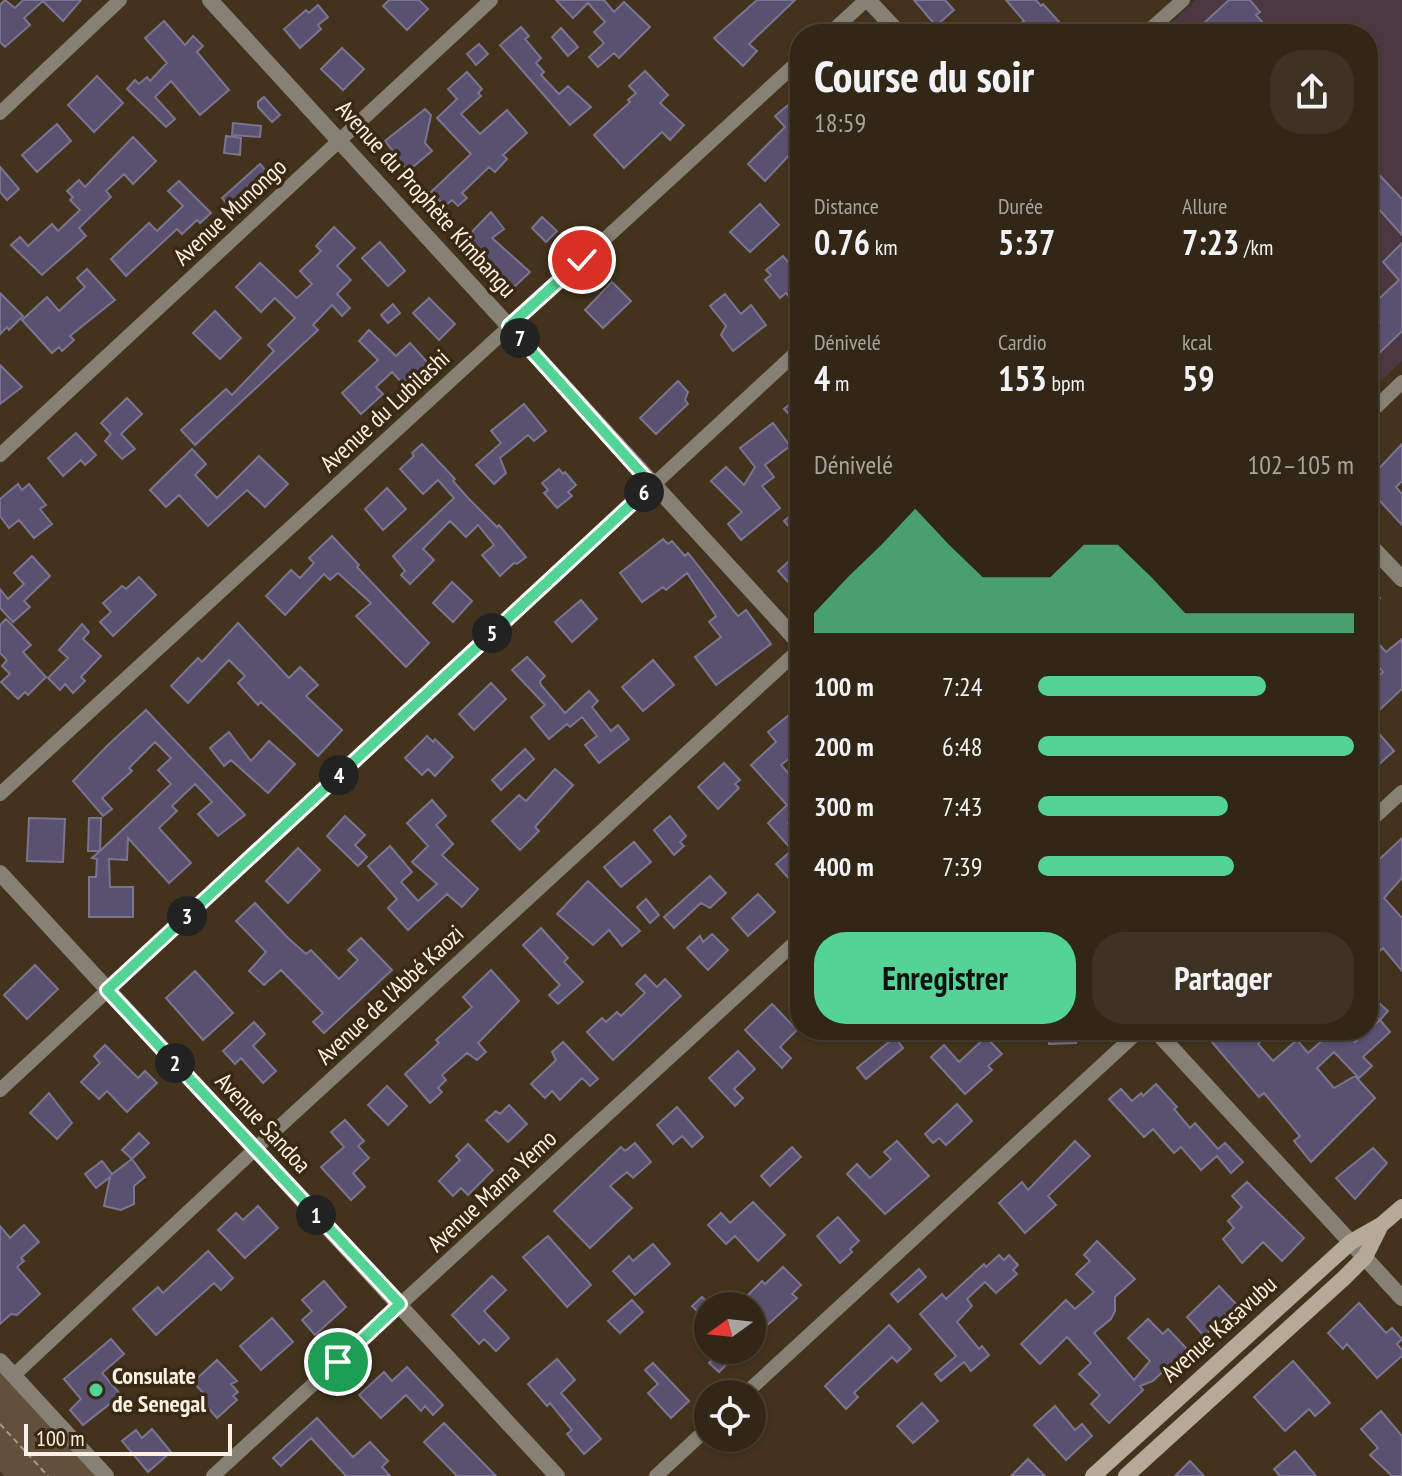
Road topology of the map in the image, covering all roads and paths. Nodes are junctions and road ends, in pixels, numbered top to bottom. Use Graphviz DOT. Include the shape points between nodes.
graph roads {
  1 [pos="120,0"];
  2 [pos="210,0"];
  3 [pos="491,0"];
  4 [pos="867,0"];
  5 [pos="1183,0"];
  6 [pos="840,24"];
  7 [pos="890,24"];
  8 [pos="1156,24"];
  9 [pos="790,69"];
  10 [pos="0,113"];
  11 [pos="340,140"];
  12 [pos="509,326"];
  13 [pos="790,358"];
  14 [pos="1402,382"];
  15 [pos="1378,405"];
  16 [pos="0,455"];
  17 [pos="652,485"];
  18 [pos="1378,554"];
  19 [pos="1402,579"];
  20 [pos="790,635"];
  21 [pos="790,655"];
  22 [pos="1402,792"];
  23 [pos="0,794"];
  24 [pos="1378,814"];
  25 [pos="0,873"];
  26 [pos="790,947"];
  27 [pos="107,990"];
  28 [pos="1129,1040"];
  29 [pos="1164,1040"];
  30 [pos="0,1090"];
  31 [pos="254,1150"];
  32 [pos="1402,1207"];
  33 [pos="1381,1225"];
  34 [pos="1351,1242"];
  35 [pos="1365,1257"];
  36 [pos="1402,1298"];
  37 [pos="400,1304"];
  38 [pos="0,1361"];
  39 [pos="13,1376"];
  40 [pos="760,1380"];
  41 [pos="0,1424"];
  42 [pos="694,1441"];
  43 [pos="48,1476"];
  44 [pos="106,1476"];
  45 [pos="213,1476"];
  46 [pos="557,1476"];
  47 [pos="656,1476"];
  48 [pos="1093,1476"];
  49 [pos="1126,1476"];
  1 -- 10 [label="street"];
  2 -- 11 [label="street, Avenue du Prophète Kimbangu"];
  3 -- 11 [label="street, Avenue Munongo"];
  4 -- 6 [label="street"];
  4 -- 7 [label="street"];
  5 -- 8 [label="street"];
  9 -- 12 [label="street, Avenue du Lubilashi"];
  11 -- 12 [label="street, Avenue du Prophète Kimbangu"];
  11 -- 16 [label="street, Avenue Munongo"];
  12 -- 17 [label="street, Avenue du Prophète Kimbangu"];
  12 -- 23 [label="street, Avenue du Lubilashi"];
  13 -- 17 [label="street"];
  14 -- 15 [label="street"];
  17 -- 20 [label="street, Avenue du Prophète Kimbangu"];
  17 -- 27 [label="street"];
  18 -- 19 [label="street"];
  21 -- 31 [label="street, Avenue de l'Abbé Kaozi"];
  22 -- 24 [label="street"];
  25 -- 27 [label="street, Avenue Sandoa"];
  26 -- 37 [label="street, Avenue Mama Yemo"];
  27 -- 30 [label="street"];
  27 -- 31 [label="street, Avenue Sandoa"];
  28 -- 40 [label="street"];
  29 -- 34 [label="street"];
  31 -- 37 [label="street, Avenue Sandoa"];
  31 -- 39 [label="street, Avenue de l'Abbé Kaozi"];
  32 -- 33 [label="main road, Avenue Kasavubu"];
  33 -- 34 [label="main road, Avenue Kasavubu"];
  33 -- 35 [label="main road, Avenue Kasavubu"];
  34 -- 35 [label="street"];
  34 -- 48 [label="main road, Avenue Kasavubu"];
  35 -- 36 [label="street"];
  35 -- 49 [label="main road, Avenue Kasavubu"];
  37 -- 45 [label="street, Avenue Mama Yemo"];
  37 -- 46 [label="street, Avenue Sandoa"];
  38 -- 39 [label="street"];
  39 -- 44 [label="street"];
  41 -- 43 [label="path"];
  42 -- 47 [label="street"];
}
